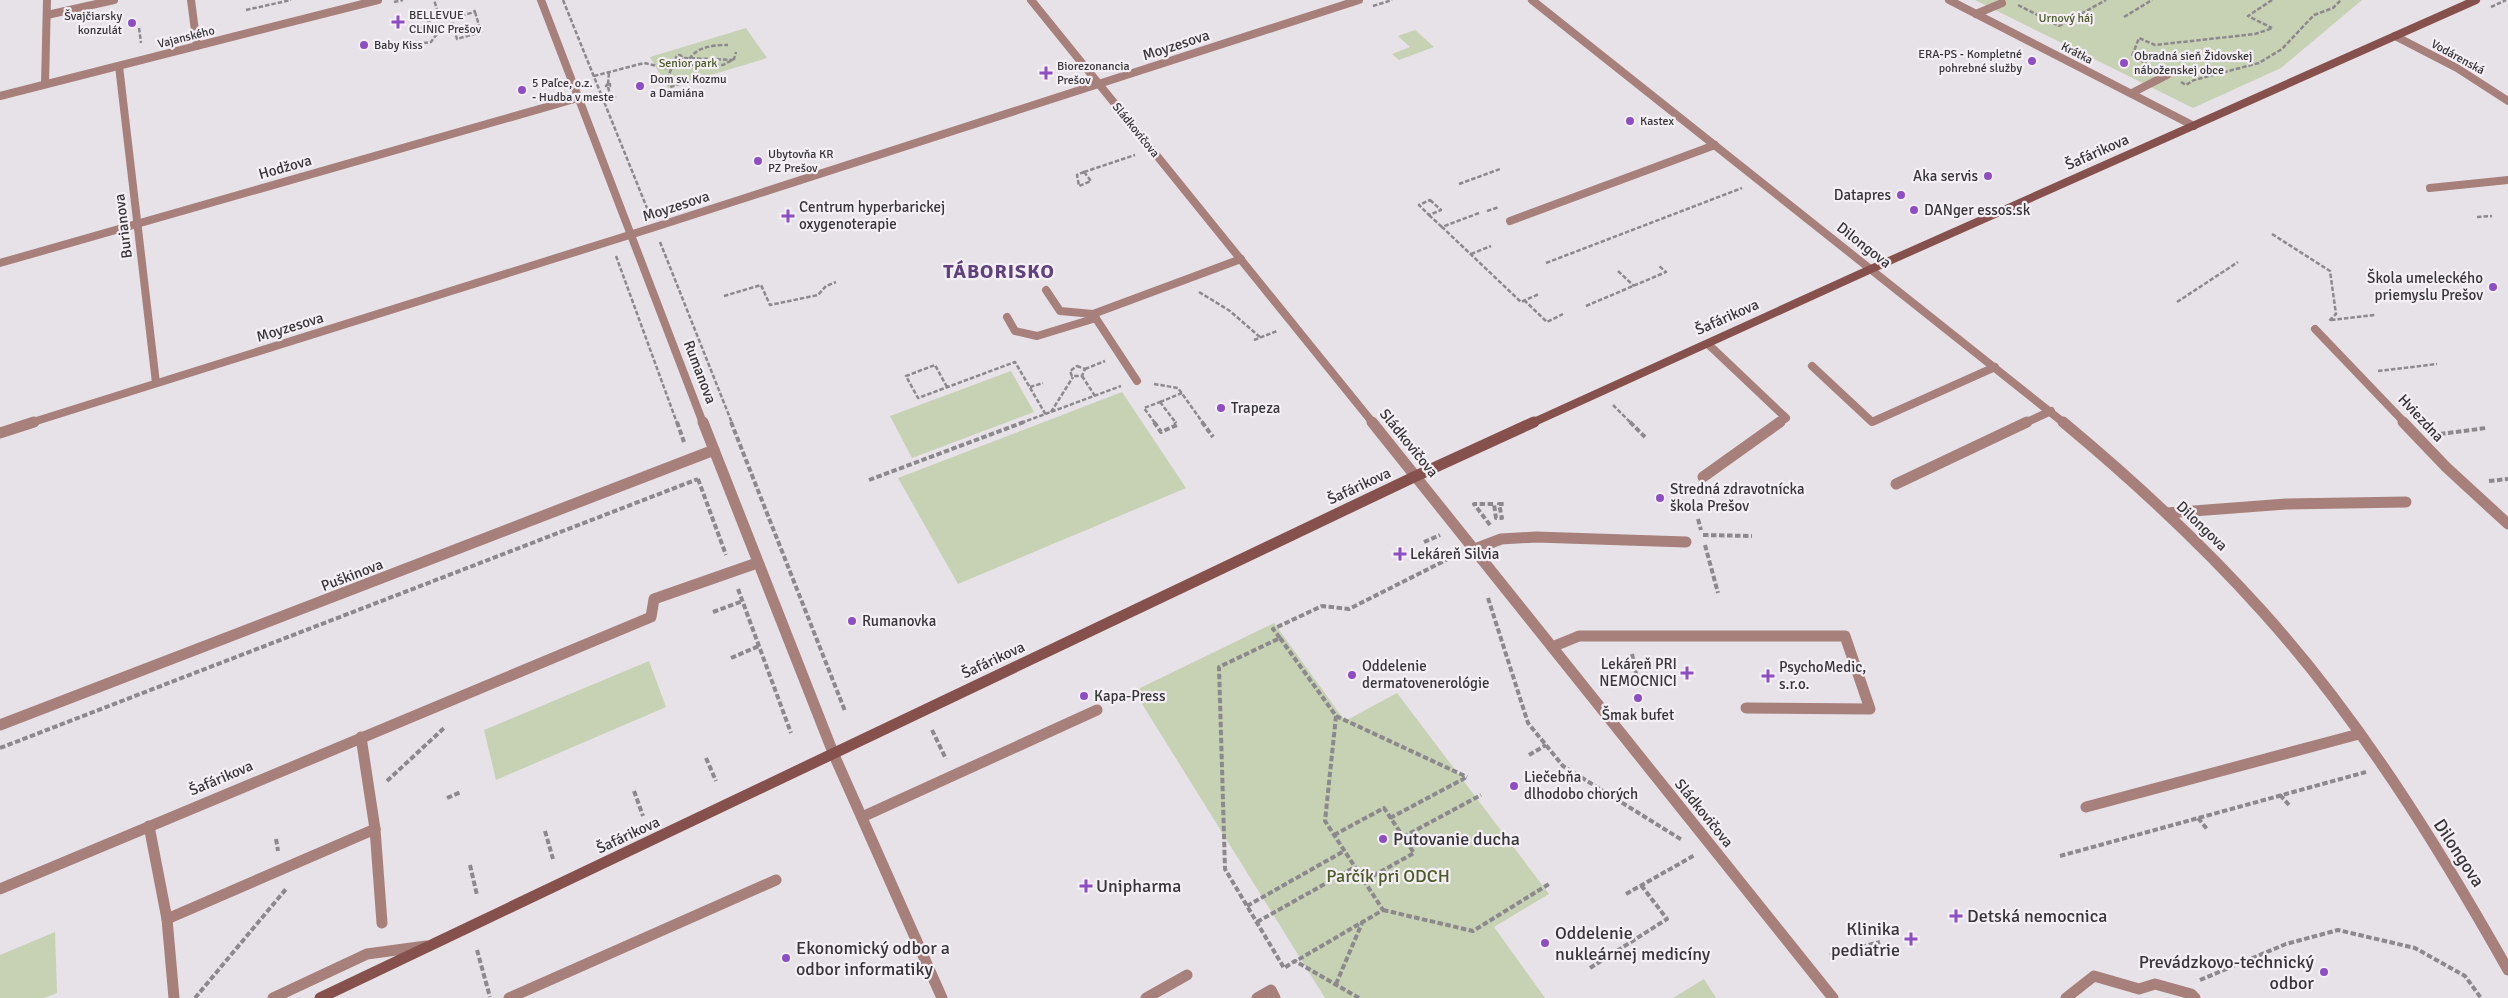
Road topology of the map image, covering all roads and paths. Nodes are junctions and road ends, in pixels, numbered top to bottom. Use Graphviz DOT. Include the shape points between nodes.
graph roads {
  1 [pos="47,0"];
  2 [pos="114,0"];
  3 [pos="192,0"];
  4 [pos="291,0"];
  5 [pos="378,0"];
  6 [pos="434,0"];
  7 [pos="541,0"];
  8 [pos="563,0"];
  9 [pos="1031,0"];
  10 [pos="1359,0"];
  11 [pos="1532,0"];
  12 [pos="1949,0"];
  13 [pos="2106,0"];
  14 [pos="2152,0"];
  15 [pos="2272,0"];
  16 [pos="2341,0"];
  17 [pos="2476,0"];
  18 [pos="351,3"];
  19 [pos="2002,3"];
  20 [pos="2016,5"];
  21 [pos="246,10"];
  22 [pos="474,11"];
  23 [pos="1976,14"];
  24 [pos="47,15"];
  25 [pos="2124,17"];
  26 [pos="427,21"];
  27 [pos="418,24"];
  28 [pos="139,28"];
  29 [pos="2395,36"];
  30 [pos="418,44"];
  31 [pos="141,45"];
  32 [pos="728,45"];
  33 [pos="198,46"];
  34 [pos="736,52"];
  35 [pos="2132,56"];
  36 [pos="684,58"];
  37 [pos="689,59"];
  38 [pos="733,60"];
  39 [pos="687,65"];
  40 [pos="119,66"];
  41 [pos="671,69"];
  42 [pos="608,72"];
  43 [pos="2167,75"];
  44 [pos="594,76"];
  45 [pos="695,76"];
  46 [pos="45,84"];
  47 [pos="1099,84"];
  48 [pos="2132,94"];
  49 [pos="0,95"];
  50 [pos="611,96"];
  51 [pos="578,98"];
  52 [pos="2508,101"];
  53 [pos="2194,126"];
  54 [pos="1715,145"];
  55 [pos="1136,154"];
  56 [pos="1500,169"];
  57 [pos="1084,172"];
  58 [pos="2508,180"];
  59 [pos="1459,184"];
  60 [pos="1744,187"];
  61 [pos="2430,188"];
  62 [pos="1479,213"];
  63 [pos="1429,215"];
  64 [pos="2492,216"];
  65 [pos="2477,217"];
  66 [pos="1510,221"];
  67 [pos="137,224"];
  68 [pos="654,227"];
  69 [pos="1442,227"];
  70 [pos="2272,234"];
  71 [pos="631,235"];
  72 [pos="1491,246"];
  73 [pos="615,253"];
  74 [pos="1471,254"];
  75 [pos="1241,259"];
  76 [pos="2238,262"];
  77 [pos="0,263"];
  78 [pos="1546,263"];
  79 [pos="1658,264"];
  80 [pos="1871,269"];
  81 [pos="1618,270"];
  82 [pos="836,282"];
  83 [pos="1178,282"];
  84 [pos="1634,286"];
  85 [pos="1046,290"];
  86 [pos="1539,294"];
  87 [pos="724,296"];
  88 [pos="1524,300"];
  89 [pos="2178,302"];
  90 [pos="1586,306"];
  91 [pos="1563,314"];
  92 [pos="2375,315"];
  93 [pos="1094,316"];
  94 [pos="1007,317"];
  95 [pos="2330,320"];
  96 [pos="2320,329"];
  97 [pos="1277,332"];
  98 [pos="1261,338"];
  99 [pos="1254,340"];
  100 [pos="1708,344"];
  101 [pos="2437,364"];
  102 [pos="1812,366"];
  103 [pos="1995,367"];
  104 [pos="2376,371"];
  105 [pos="1082,376"];
  106 [pos="1073,377"];
  107 [pos="1137,380"];
  108 [pos="156,383"];
  109 [pos="1043,383"];
  110 [pos="947,387"];
  111 [pos="1030,388"];
  112 [pos="1182,393"];
  113 [pos="1095,396"];
  114 [pos="1160,402"];
  115 [pos="1614,405"];
  116 [pos="2051,411"];
  117 [pos="1048,414"];
  118 [pos="2486,428"];
  119 [pos="0,433"];
  120 [pos="2438,435"];
  121 [pos="1213,437"];
  122 [pos="1645,437"];
  123 [pos="714,450"];
  124 [pos="691,460"];
  125 [pos="1416,476"];
  126 [pos="1703,477"];
  127 [pos="698,479"];
  128 [pos="869,480"];
  129 [pos="1896,484"];
  130 [pos="2406,502"];
  131 [pos="1506,504"];
  132 [pos="2167,513"];
  133 [pos="1698,519"];
  134 [pos="2508,524"];
  135 [pos="1447,531"];
  136 [pos="1702,535"];
  137 [pos="1752,536"];
  138 [pos="1501,539"];
  139 [pos="1424,542"];
  140 [pos="1686,542"];
  141 [pos="1469,550"];
  142 [pos="757,564"];
  143 [pos="732,572"];
  144 [pos="1485,591"];
  145 [pos="1718,593"];
  146 [pos="743,601"];
  147 [pos="713,612"];
  148 [pos="1628,636"];
  149 [pos="1280,638"];
  150 [pos="759,646"];
  151 [pos="1552,647"];
  152 [pos="731,658"];
  153 [pos="1637,678"];
  154 [pos="1746,708"];
  155 [pos="1097,710"];
  156 [pos="845,711"];
  157 [pos="1336,716"];
  158 [pos="0,725"];
  159 [pos="444,728"];
  160 [pos="932,730"];
  161 [pos="792,733"];
  162 [pos="2359,734"];
  163 [pos="362,737"];
  164 [pos="1546,745"];
  165 [pos="0,748"];
  166 [pos="834,755"];
  167 [pos="1529,755"];
  168 [pos="706,758"];
  169 [pos="2384,770"];
  170 [pos="954,776"];
  171 [pos="716,781"];
  172 [pos="634,791"];
  173 [pos="461,792"];
  174 [pos="1481,795"];
  175 [pos="2280,795"];
  176 [pos="371,797"];
  177 [pos="447,798"];
  178 [pos="2289,805"];
  179 [pos="2086,807"];
  180 [pos="643,816"];
  181 [pos="862,818"];
  182 [pos="1390,818"];
  183 [pos="2198,818"];
  184 [pos="149,826"];
  185 [pos="375,829"];
  186 [pos="2207,829"];
  187 [pos="545,831"];
  188 [pos="1334,835"];
  189 [pos="1403,837"];
  190 [pos="1684,842"];
  191 [pos="1344,851"];
  192 [pos="1701,852"];
  193 [pos="2060,856"];
  194 [pos="553,858"];
  195 [pos="470,865"];
  196 [pos="1355,867"];
  197 [pos="776,880"];
  198 [pos="1364,881"];
  199 [pos="1549,884"];
  200 [pos="1641,885"];
  201 [pos="288,886"];
  202 [pos="0,889"];
  203 [pos="1626,894"];
  204 [pos="477,895"];
  205 [pos="1247,906"];
  206 [pos="1384,910"];
  207 [pos="167,919"];
  208 [pos="1257,922"];
  209 [pos="382,923"];
  210 [pos="1362,923"];
  211 [pos="1880,942"];
  212 [pos="434,944"];
  213 [pos="477,950"];
  214 [pos="1830,955"];
  215 [pos="1296,961"];
  216 [pos="1590,968"];
  217 [pos="2508,970"];
  218 [pos="1187,975"];
  219 [pos="1336,984"];
  220 [pos="2190,995"];
  221 [pos="174,998"];
  222 [pos="195,998"];
  223 [pos="273,998"];
  224 [pos="320,998"];
  225 [pos="490,998"];
  226 [pos="509,998"];
  227 [pos="942,998"];
  228 [pos="1146,998"];
  229 [pos="1257,998"];
  230 [pos="1275,998"];
  231 [pos="1359,998"];
  232 [pos="1833,998"];
  233 [pos="2066,998"];
  234 [pos="2481,998"];
  1 -- 24 [label="street"];
  2 -- 24 [label="street"];
  3 -- 33 [label="street"];
  4 -- 21 [label="path"];
  5 -- 18 [label="street, Vajanského"];
  6 -- 26 [label="path" via="440,18"];
  7 -- 51 [label="street, Rumanova"];
  8 -- 44 [label="path"];
  9 -- 47 [label="street, Sládkovičova"];
  10 -- 47 [label="street, Moyzesova"];
  11 -- 54 [label="street, Dilongova"];
  12 -- 23 [label="street, Krátka"];
  13 -- 20 [label="path" via="2059,26"];
  14 -- 25 [label="path"];
  15 -- 35 [label="path" via="2248,16 2272,28 2255,34 2155,45 2139,38"];
  16 -- 43 [label="path" via="2333,8 2314,14 2282,49 2259,63 2186,84"];
  17 -- 29 [label="street, Šafárikova"];
  18 -- 33 [label="street, Vajanského"];
  19 -- 23 [label="street"];
  22 -- 22 [label="path" via="481,32 457,38 450,18"];
  23 -- 48 [label="street, Krátka"];
  24 -- 46 [label="street"];
  27 -- 30 [label="path" via="419,28 430,26 439,31 434,40"];
  28 -- 31 [label="path"];
  29 -- 52 [label="street, Vodárenská" via="2458,68"];
  29 -- 53 [label="street, Šafárikova"];
  32 -- 37 [label="path" via="705,48"];
  33 -- 40 [label="street, Vajanského"];
  34 -- 38 [label="path"];
  36 -- 37 [label="path"];
  37 -- 38 [label="path"];
  37 -- 39 [label="path"];
  38 -- 39 [label="path" via="710,67"];
  39 -- 41 [label="path"];
  40 -- 46 [label="street, Vajanského"];
  40 -- 67 [label="street, Burianova"];
  41 -- 42 [label="path" via="644,63"];
  41 -- 45 [label="path" via="667,81 670,87 696,79"];
  42 -- 44 [label="path"];
  42 -- 50 [label="path"];
  43 -- 48 [label="street"];
  44 -- 68 [label="path"];
  46 -- 49 [label="street, Vajanského"];
  47 -- 68 [label="street, Moyzesova"];
  47 -- 75 [label="street, Sládkovičova"];
  48 -- 53 [label="street, Krátka"];
  51 -- 67 [label="street, Hodžova"];
  51 -- 71 [label="street, Rumanova"];
  53 -- 80 [label="street, Šafárikova"];
  54 -- 66 [label="street"];
  54 -- 80 [label="street, Dilongova"];
  55 -- 57 [label="path"];
  56 -- 59 [label="path"];
  57 -- 57 [label="path" via="1077,175 1076,184 1079,186 1091,181"];
  58 -- 61 [label="street"];
  60 -- 78 [label="path"];
  62 -- 69 [label="path"];
  63 -- 63 [label="path" via="1419,205 1430,200 1441,210"];
  63 -- 69 [label="path"];
  64 -- 65 [label="path"];
  67 -- 77 [label="street, Hodžova"];
  67 -- 108 [label="street, Burianova"];
  68 -- 71 [label="street, Moyzesova"];
  68 -- 156 [label="path"];
  69 -- 74 [label="path"];
  70 -- 95 [label="path" via="2330,271 2336,314"];
  71 -- 108 [label="street, Moyzesova"];
  71 -- 123 [label="street, Rumanova"];
  72 -- 74 [label="path"];
  73 -- 124 [label="path"];
  74 -- 88 [label="path" via="1521,302"];
  75 -- 83 [label="street"];
  75 -- 125 [label="street, Sládkovičova"];
  76 -- 89 [label="path"];
  79 -- 84 [label="path" via="1666,272"];
  80 -- 100 [label="street, Šafárikova"];
  80 -- 103 [label="street, Dilongova"];
  81 -- 84 [label="path"];
  82 -- 87 [label="path" via="826,286 818,295 770,305 761,285"];
  83 -- 93 [label="street"];
  83 -- 98 [label="path" via="1211,298"];
  84 -- 90 [label="path"];
  85 -- 93 [label="street" via="1060,311"];
  86 -- 88 [label="path"];
  88 -- 91 [label="path" via="1547,322"];
  92 -- 95 [label="path"];
  93 -- 94 [label="street" via="1037,336 1015,331"];
  93 -- 107 [label="street"];
  95 -- 96 [label="path"];
  96 -- 134 [label="street, Hviezdna" via="2446,466"];
  97 -- 98 [label="path"];
  98 -- 99 [label="path"];
  100 -- 125 [label="street, Šafárikova"];
  100 -- 126 [label="street" via="1786,418"];
  101 -- 104 [label="path"];
  102 -- 103 [label="street" via="1872,422"];
  103 -- 116 [label="street, Dilongova"];
  105 -- 106 [label="path"];
  105 -- 106 [label="path" via="1085,369 1077,366 1070,371"];
  105 -- 113 [label="path"];
  106 -- 117 [label="path"];
  107 -- 112 [label="path" via="1178,388"];
  107 -- 113 [label="path"];
  108 -- 119 [label="street, Moyzesova"];
  109 -- 111 [label="path"];
  110 -- 110 [label="path" via="918,398 906,376 935,365"];
  110 -- 111 [label="path" via="1015,362"];
  111 -- 117 [label="path"];
  112 -- 114 [label="path"];
  112 -- 121 [label="path"];
  113 -- 117 [label="path"];
  114 -- 114 [label="path" via="1177,425 1161,432 1144,408"];
  115 -- 122 [label="path"];
  116 -- 129 [label="street"];
  116 -- 132 [label="street, Dilongova"];
  117 -- 128 [label="path"];
  118 -- 120 [label="path"];
  123 -- 124 [label="street, Puškinova"];
  123 -- 142 [label="street, Rumanova"];
  124 -- 127 [label="path"];
  124 -- 158 [label="street, Puškinova"];
  125 -- 141 [label="street, Sládkovičova"];
  125 -- 166 [label="street, Šafárikova"];
  127 -- 143 [label="path"];
  127 -- 165 [label="path"];
  130 -- 132 [label="street" via="2286,504"];
  131 -- 138 [label="path" via="1499,504 1502,518 1496,518 1494,504 1474,504"];
  132 -- 162 [label="street, Dilongova" via="2264,613 2317,676"];
  133 -- 136 [label="path"];
  135 -- 139 [label="path"];
  136 -- 137 [label="path"];
  136 -- 145 [label="path"];
  138 -- 140 [label="street" via="1536,537"];
  138 -- 141 [label="street"];
  141 -- 149 [label="path" via="1349,609 1322,606 1274,629"];
  141 -- 151 [label="street, Sládkovičova"];
  142 -- 143 [label="street, Šafárikova"];
  142 -- 166 [label="street, Rumanova"];
  143 -- 146 [label="path"];
  143 -- 163 [label="street, Šafárikova" via="654,599 651,618"];
  144 -- 164 [label="path" via="1528,723"];
  146 -- 147 [label="path"];
  146 -- 150 [label="path"];
  148 -- 151 [label="street" via="1579,636"];
  148 -- 153 [label="path"];
  148 -- 154 [label="street" via="1846,636 1870,709"];
  149 -- 157 [label="path"];
  149 -- 205 [label="path" via="1219,667 1225,869"];
  150 -- 152 [label="path"];
  150 -- 161 [label="path"];
  151 -- 232 [label="street, Sládkovičova"];
  155 -- 170 [label="street"];
  157 -- 182 [label="path" via="1467,777"];
  157 -- 188 [label="path" via="1325,821"];
  159 -- 176 [label="path"];
  160 -- 170 [label="path"];
  162 -- 169 [label="street, Dilongova"];
  162 -- 179 [label="street"];
  163 -- 176 [label="street"];
  163 -- 184 [label="street, Šafárikova"];
  164 -- 167 [label="path"];
  164 -- 190 [label="path" via="1563,766"];
  166 -- 181 [label="street, Rumanova"];
  166 -- 212 [label="street, Šafárikova"];
  168 -- 171 [label="path"];
  169 -- 175 [label="path" via="2360,773"];
  169 -- 217 [label="street, Dilongova" via="2462,888"];
  170 -- 181 [label="street"];
  172 -- 180 [label="path"];
  173 -- 177 [label="path"];
  174 -- 189 [label="path"];
  175 -- 178 [label="path"];
  175 -- 183 [label="path"];
  176 -- 185 [label="street"];
  181 -- 227 [label="street, Rumanova"];
  182 -- 188 [label="path" via="1384,808"];
  182 -- 189 [label="path"];
  183 -- 186 [label="path"];
  183 -- 193 [label="path"];
  184 -- 202 [label="street, Šafárikova"];
  184 -- 207 [label="street"];
  185 -- 207 [label="street"];
  185 -- 209 [label="street"];
  187 -- 194 [label="path"];
  188 -- 191 [label="path"];
  189 -- 198 [label="path" via="1414,852"];
  191 -- 196 [label="path"];
  191 -- 205 [label="path"];
  192 -- 200 [label="path"];
  195 -- 204 [label="path"];
  196 -- 198 [label="path"];
  196 -- 208 [label="path"];
  197 -- 226 [label="street"];
  198 -- 206 [label="path"];
  199 -- 206 [label="path" via="1473,932"];
  200 -- 203 [label="path"];
  200 -- 216 [label="path" via="1667,919"];
  201 -- 222 [label="path"];
  205 -- 208 [label="path"];
  206 -- 210 [label="path"];
  207 -- 221 [label="street"];
  208 -- 215 [label="path" via="1284,968"];
  210 -- 215 [label="path"];
  210 -- 219 [label="path"];
  211 -- 214 [label="path"];
  212 -- 223 [label="street" via="367,954"];
  212 -- 224 [label="street, Šafárikova"];
  213 -- 225 [label="path"];
  215 -- 219 [label="path"];
  218 -- 228 [label="street"];
  219 -- 231 [label="path"];
  220 -- 233 [label="street" via="2155,984 2139,988 2094,976"];
  220 -- 234 [label="path" via="2204,977 2286,944 2338,930 2415,948 2465,976"];
  229 -- 230 [label="street" via="1271,990"];
}
